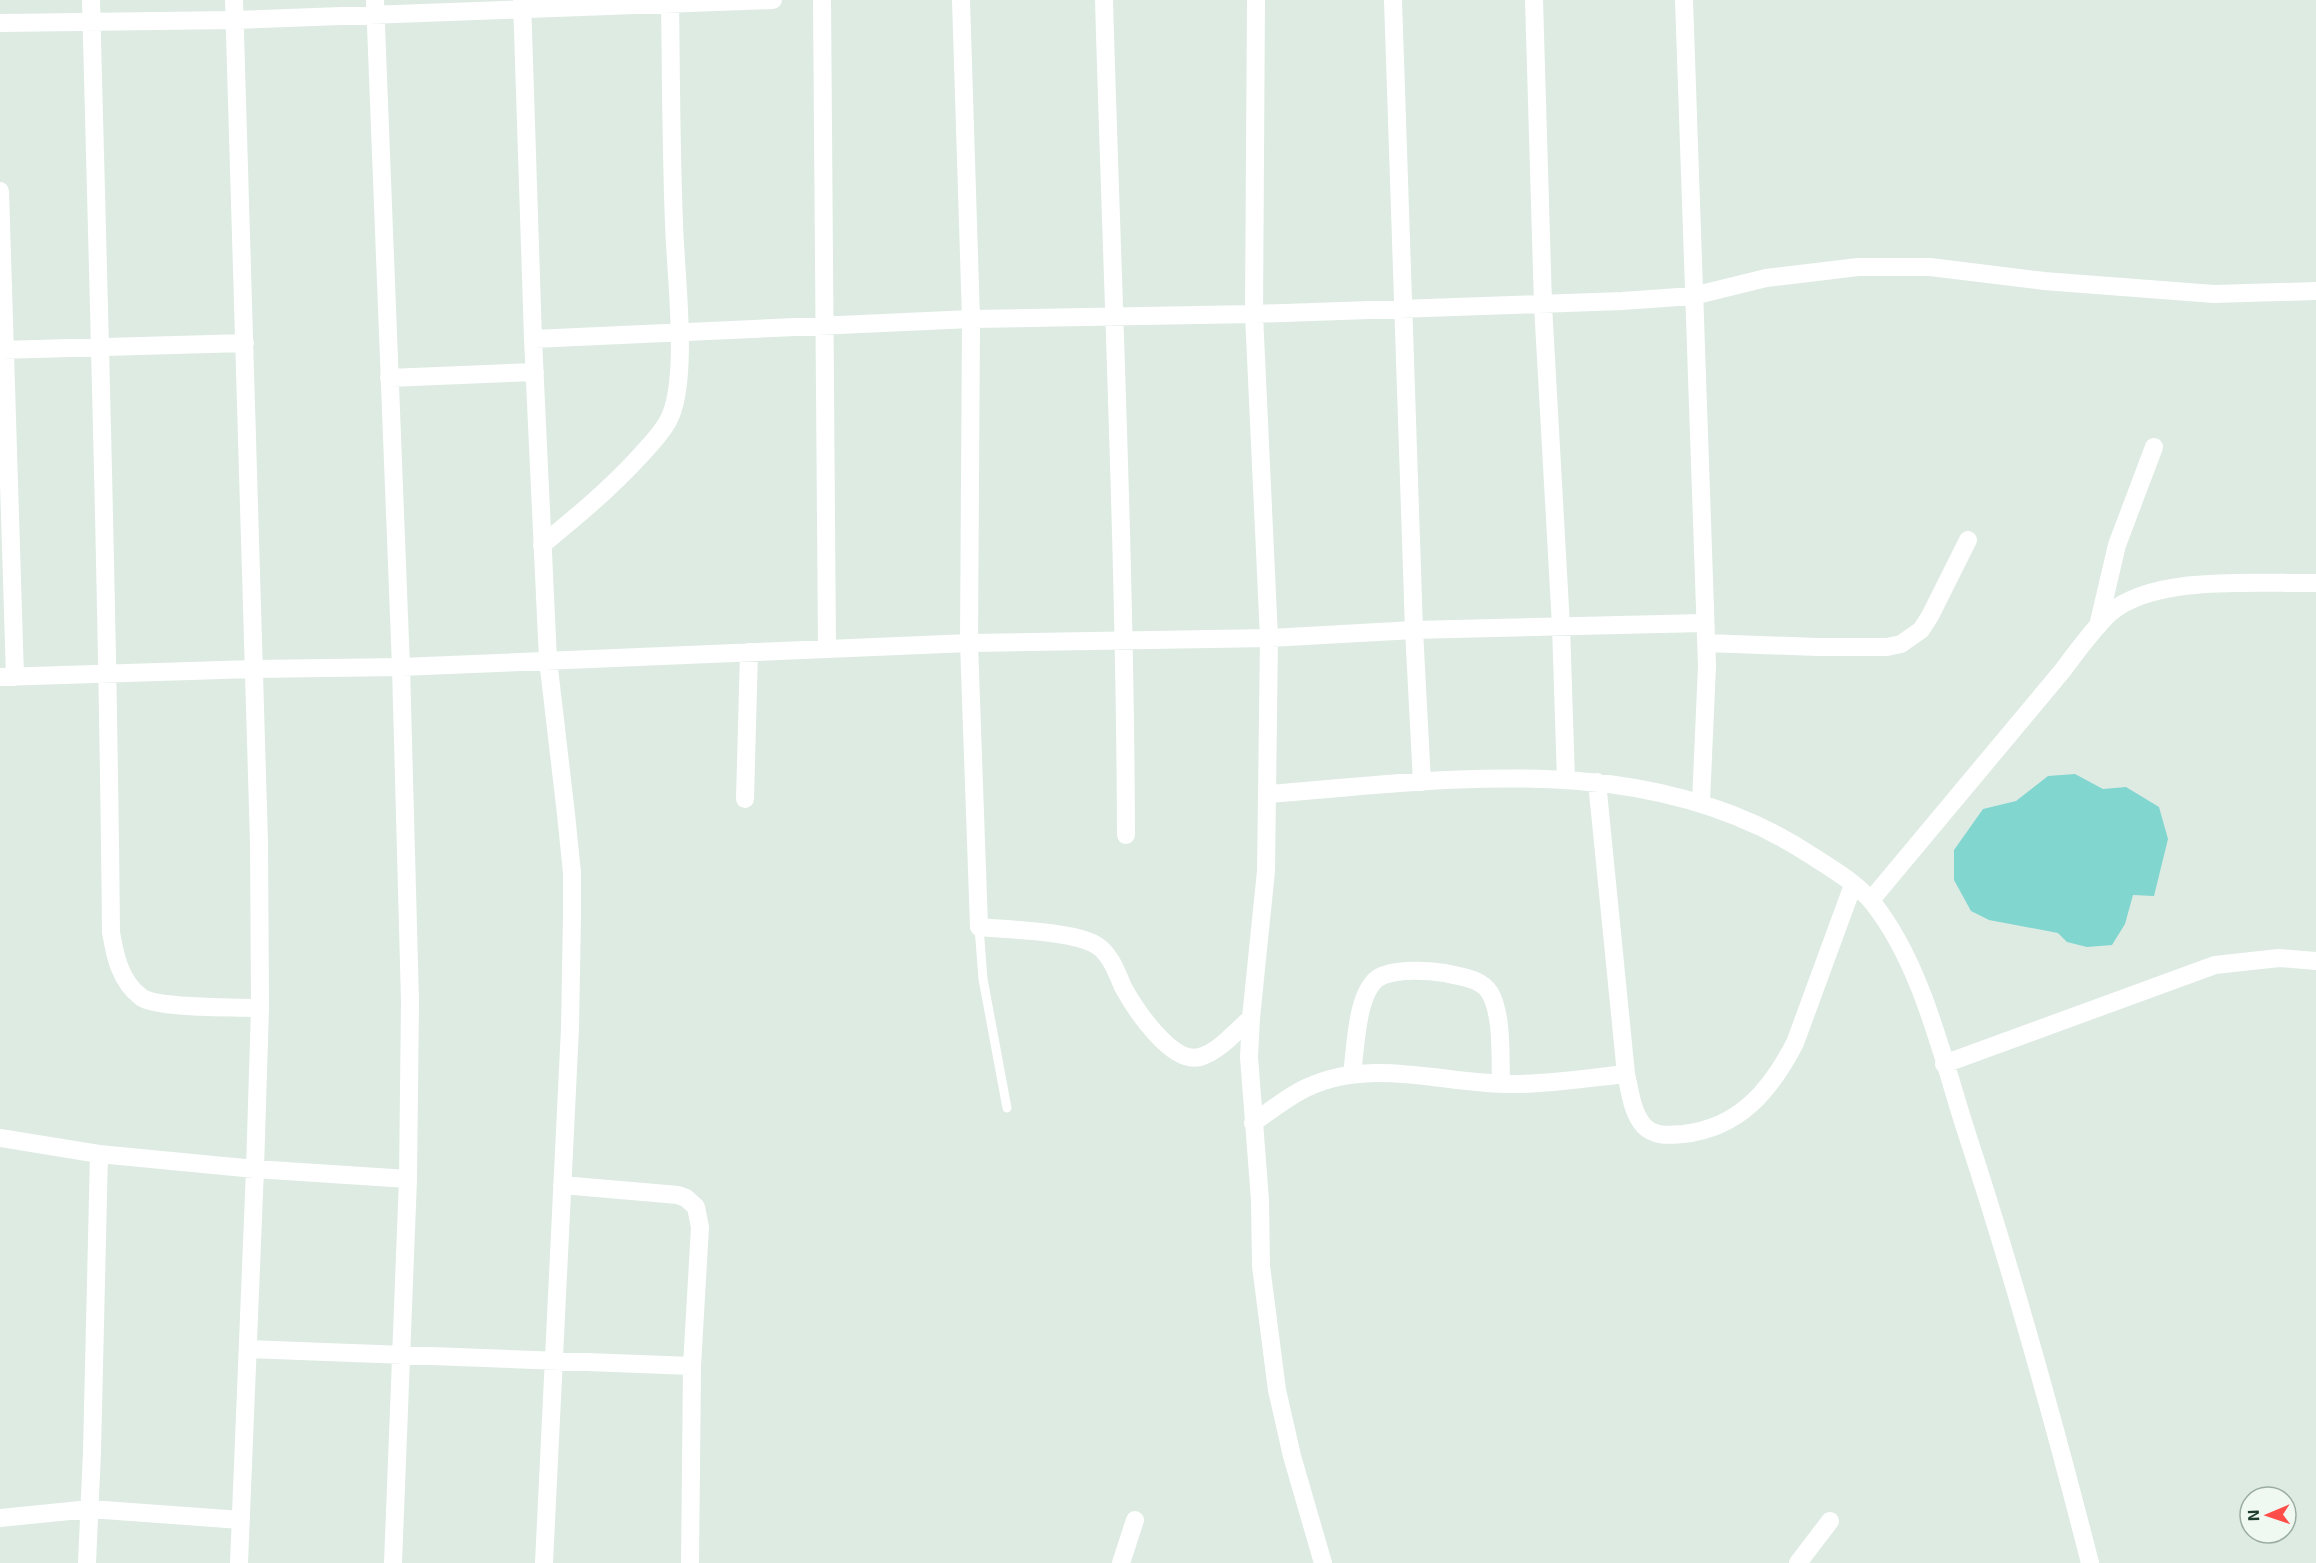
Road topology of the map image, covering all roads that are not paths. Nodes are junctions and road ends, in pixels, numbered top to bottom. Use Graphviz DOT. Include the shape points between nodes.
graph roads {
  1 [pos="91,0"];
  2 [pos="234,0"];
  3 [pos="773,0"];
  4 [pos="822,0"];
  5 [pos="961,0"];
  6 [pos="1104,0"];
  7 [pos="1256,0"];
  8 [pos="1393,0"];
  9 [pos="1534,0"];
  10 [pos="1684,0"];
  11 [pos="670,1"];
  12 [pos="523,4"];
  13 [pos="375,8"];
  14 [pos="235,20"];
  15 [pos="0,23"];
  16 [pos="91,23"];
  17 [pos="0,191"];
  18 [pos="2316,291"];
  19 [pos="1693,296"];
  20 [pos="1543,304"];
  21 [pos="1403,309"];
  22 [pos="1254,314"];
  23 [pos="1113,317"];
  24 [pos="971,320"];
  25 [pos="824,326"];
  26 [pos="680,333"];
  27 [pos="532,339"];
  28 [pos="245,343"];
  29 [pos="102,348"];
  30 [pos="3,350"];
  31 [pos="535,372"];
  32 [pos="389,378"];
  33 [pos="2154,447"];
  34 [pos="1968,540"];
  35 [pos="542,545"];
  36 [pos="2316,583"];
  37 [pos="1704,623"];
  38 [pos="1561,626"];
  39 [pos="2098,626"];
  40 [pos="1414,630"];
  41 [pos="1269,638"];
  42 [pos="1125,642"];
  43 [pos="969,643"];
  44 [pos="1706,643"];
  45 [pos="827,649"];
  46 [pos="749,652"];
  47 [pos="548,660"];
  48 [pos="401,667"];
  49 [pos="253,669"];
  50 [pos="108,675"];
  51 [pos="7,677"];
  52 [pos="1566,780"];
  53 [pos="1422,782"];
  54 [pos="1597,782"];
  55 [pos="1268,795"];
  56 [pos="745,799"];
  57 [pos="1701,802"];
  58 [pos="1126,835"];
  59 [pos="1853,885"];
  60 [pos="1871,900"];
  61 [pos="979,927"];
  62 [pos="2314,958"];
  63 [pos="260,1008"];
  64 [pos="1251,1018"];
  65 [pos="1944,1064"];
  66 [pos="1352,1073"];
  67 [pos="1626,1074"];
  68 [pos="1501,1084"];
  69 [pos="1007,1108"];
  70 [pos="1253,1123"];
  71 [pos="0,1138"];
  72 [pos="99,1155"];
  73 [pos="255,1169"];
  74 [pos="408,1179"];
  75 [pos="562,1185"];
  76 [pos="248,1349"];
  77 [pos="400,1356"];
  78 [pos="553,1361"];
  79 [pos="692,1366"];
  80 [pos="90,1509"];
  81 [pos="0,1518"];
  82 [pos="241,1520"];
  83 [pos="1135,1520"];
  84 [pos="1830,1521"];
  85 [pos="87,1563"];
  86 [pos="238,1563"];
  87 [pos="393,1563"];
  88 [pos="544,1563"];
  89 [pos="690,1563"];
  90 [pos="1121,1563"];
  91 [pos="1323,1563"];
  92 [pos="1798,1563"];
  93 [pos="2090,1563"];
  1 -- 16 [label="street"];
  2 -- 14 [label="street"];
  3 -- 11 [label="street"];
  4 -- 25 [label="street"];
  5 -- 24 [label="street"];
  6 -- 23 [label="street"];
  7 -- 22 [label="street"];
  8 -- 21 [label="street"];
  9 -- 20 [label="street"];
  10 -- 19 [label="street"];
  11 -- 12 [label="street"];
  11 -- 26 [label="street"];
  12 -- 13 [label="street"];
  12 -- 27 [label="street"];
  13 -- 14 [label="street"];
  13 -- 32 [label="street"];
  14 -- 16 [label="street"];
  14 -- 28 [label="street"];
  15 -- 16 [label="street"];
  16 -- 29 [label="street"];
  17 -- 30 [label="street"];
  18 -- 19 [label="street" via="2214,294 2044,281 1930,267 1858,267 1766,278"];
  19 -- 20 [label="street"];
  19 -- 37 [label="street"];
  20 -- 21 [label="street"];
  20 -- 38 [label="street"];
  21 -- 22 [label="street"];
  21 -- 40 [label="street"];
  22 -- 23 [label="street"];
  22 -- 41 [label="street"];
  23 -- 24 [label="street"];
  23 -- 42 [label="street"];
  24 -- 25 [label="street"];
  24 -- 43 [label="street"];
  25 -- 26 [label="street"];
  25 -- 45 [label="street"];
  26 -- 27 [label="street"];
  26 -- 35 [label="street" via="679,377 669,420 630,466"];
  27 -- 31 [label="street"];
  28 -- 29 [label="street"];
  28 -- 49 [label="street"];
  29 -- 30 [label="street"];
  29 -- 50 [label="street"];
  30 -- 51 [label="street"];
  31 -- 32 [label="street"];
  31 -- 35 [label="street"];
  32 -- 48 [label="street"];
  33 -- 39 [label="street" via="2117,545"];
  34 -- 44 [label="street" via="1921,630 1901,644 1818,647"];
  35 -- 47 [label="street"];
  36 -- 39 [label="street" via="2197,585 2157,591 2130,600"];
  37 -- 38 [label="street"];
  37 -- 44 [label="street"];
  38 -- 40 [label="street"];
  38 -- 52 [label="street"];
  39 -- 60 [label="street"];
  40 -- 41 [label="street"];
  40 -- 53 [label="street"];
  41 -- 42 [label="street"];
  41 -- 55 [label="street"];
  42 -- 43 [label="street"];
  42 -- 58 [label="street"];
  43 -- 45 [label="street"];
  43 -- 61 [label="street"];
  44 -- 57 [label="street"];
  45 -- 46 [label="street"];
  46 -- 47 [label="street"];
  46 -- 56 [label="street"];
  47 -- 48 [label="street"];
  47 -- 75 [label="street" via="572,873 573,964"];
  48 -- 49 [label="street"];
  48 -- 74 [label="street" via="410,1001"];
  49 -- 50 [label="street"];
  49 -- 63 [label="street" via="260,843"];
  50 -- 51 [label="street"];
  50 -- 63 [label="street" via="111,932 116,960 142,999 160,1004"];
  52 -- 53 [label="street"];
  52 -- 54 [label="street"];
  53 -- 55 [label="street"];
  54 -- 57 [label="street"];
  54 -- 67 [label="street"];
  55 -- 64 [label="street" via="1266,871"];
  57 -- 59 [label="street" via="1773,832"];
  59 -- 60 [label="street"];
  59 -- 67 [label="street" via="1795,1043 1782,1067 1751,1106 1701,1132 1666,1136 1645,1127 1638,1118"];
  60 -- 65 [label="street" via="1891,928 1915,977"];
  61 -- 64 [label="street" via="1058,935 1102,949 1147,1022 1168,1046 1186,1057 1211,1052"];
  61 -- 69 [label="lane" via="985,991"];
  62 -- 65 [label="street" via="2254,959 2215,965"];
  63 -- 73 [label="street"];
  64 -- 70 [label="street"];
  65 -- 93 [label="street" via="1998,1228"];
  66 -- 68 [label="street" via="1384,1072"];
  66 -- 68 [label="street" via="1363,999 1370,988 1391,973 1432,971 1479,982 1490,993 1496,1010"];
  66 -- 70 [label="street" via="1305,1089"];
  67 -- 68 [label="street"];
  70 -- 91 [label="street" via="1261,1266 1277,1390"];
  71 -- 72 [label="street"];
  72 -- 73 [label="street"];
  72 -- 80 [label="street"];
  73 -- 74 [label="street"];
  73 -- 76 [label="street"];
  74 -- 77 [label="street"];
  75 -- 78 [label="street"];
  75 -- 79 [label="street" via="678,1195 696,1207 700,1242"];
  76 -- 77 [label="street"];
  76 -- 82 [label="street"];
  77 -- 78 [label="street"];
  77 -- 87 [label="street"];
  78 -- 79 [label="street"];
  78 -- 88 [label="street"];
  79 -- 89 [label="street"];
  80 -- 81 [label="street"];
  80 -- 82 [label="street"];
  80 -- 85 [label="street"];
  82 -- 86 [label="street"];
  83 -- 90 [label="street"];
  84 -- 92 [label="street"];
}
